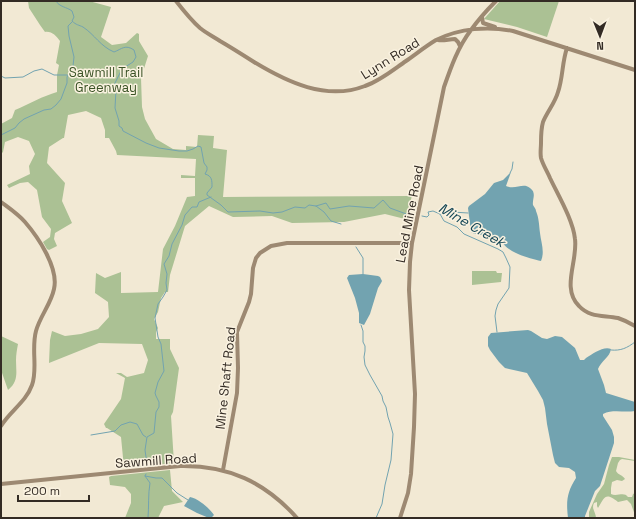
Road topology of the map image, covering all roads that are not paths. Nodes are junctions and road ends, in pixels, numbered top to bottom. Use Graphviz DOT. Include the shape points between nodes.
graph roads {
  1 [pos="176,1"];
  2 [pos="496,1"];
  3 [pos="482,17"];
  4 [pos="471,29"];
  5 [pos="499,29"];
  6 [pos="438,40"];
  7 [pos="460,46"];
  8 [pos="567,48"];
  9 [pos="635,70"];
  10 [pos="1,202"];
  11 [pos="412,243"];
  12 [pos="635,326"];
  13 [pos="1,426"];
  14 [pos="224,470"];
  15 [pos="1,484"];
  16 [pos="298,518"];
  17 [pos="400,518"];
  1 -- 6 [label="street, Lynn Road" via="201,29 273,73 296,84 318,90 336,92 364,87 382,78"];
  2 -- 3 [label="street, Lead Mine Road"];
  3 -- 4 [label="street, Lead Mine Road"];
  3 -- 5 [label="street" via="486,24"];
  4 -- 5 [label="street, Lynn Road"];
  4 -- 6 [label="street, Lynn Road"];
  4 -- 7 [label="street, Lead Mine Road"];
  5 -- 8 [label="street, Lynn Road"];
  6 -- 7 [label="street" via="456,39"];
  7 -- 11 [label="street, Lead Mine Road" via="444,87"];
  8 -- 9 [label="street, Lynn Road"];
  8 -- 12 [label="street" via="558,93 542,128 541,154 574,233 571,291 574,301 585,312 626,320"];
  10 -- 13 [label="street" via="34,233 52,268 55,283 35,334 32,384 26,397"];
  11 -- 14 [label="street, Mine Shaft Road" via="287,243 271,246 260,253 253,268 249,302 238,328 236,393"];
  11 -- 17 [label="street, Lead Mine Road" via="409,274 415,394 414,444 408,493"];
  14 -- 15 [label="street, Sawmill Road" via="204,466 180,466"];
  14 -- 16 [label="street, Sawmill Road" via="262,487"];
}
